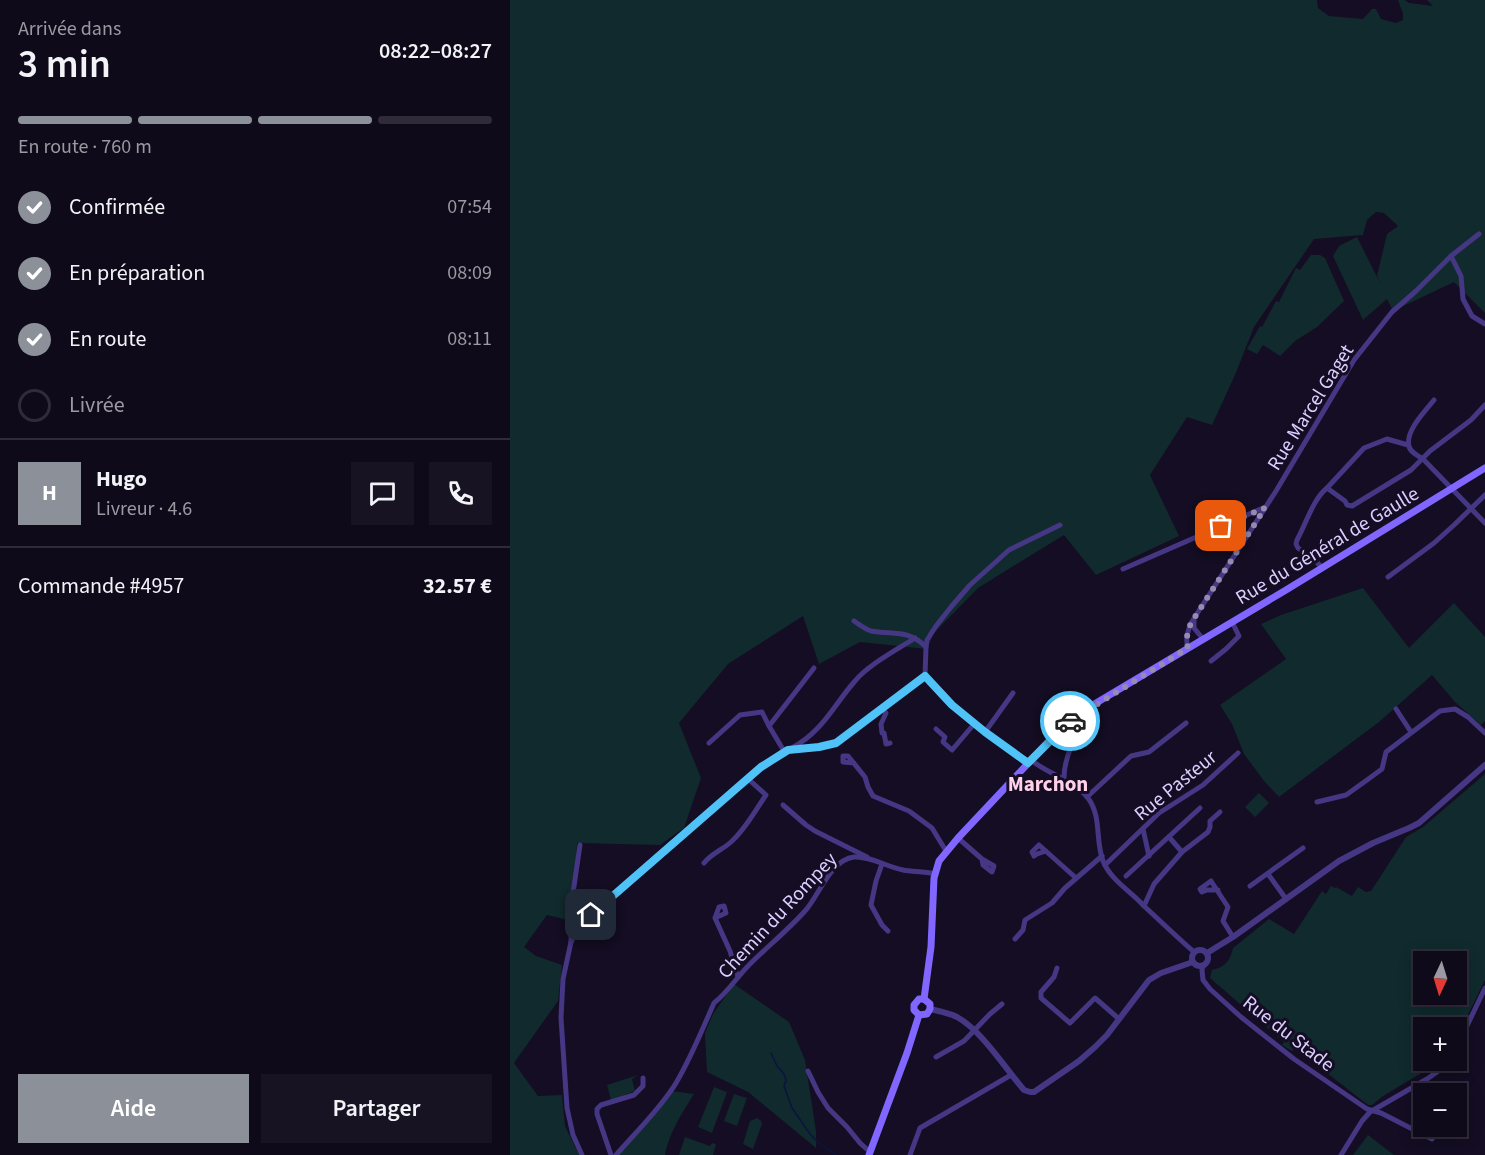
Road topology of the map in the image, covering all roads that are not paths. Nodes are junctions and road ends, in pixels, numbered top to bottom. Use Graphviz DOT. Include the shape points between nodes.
graph roads {
  1 [pos="1479,234"];
  2 [pos="1451,256"];
  3 [pos="1485,324"];
  4 [pos="1434,400"];
  5 [pos="1485,405"];
  6 [pos="1408,445"];
  7 [pos="1423,459"];
  8 [pos="1485,468"];
  9 [pos="1327,488"];
  10 [pos="1452,489"];
  11 [pos="1485,495"];
  12 [pos="1265,508"];
  13 [pos="1471,508"];
  14 [pos="1485,523"];
  15 [pos="1060,525"];
  16 [pos="1322,568"];
  17 [pos="1123,569"];
  18 [pos="1388,577"];
  19 [pos="1194,618"];
  20 [pos="854,621"];
  21 [pos="1232,622"];
  22 [pos="915,638"];
  23 [pos="1203,639"];
  24 [pos="926,647"];
  25 [pos="1188,648"];
  26 [pos="1211,661"];
  27 [pos="814,668"];
  28 [pos="925,676"];
  29 [pos="1013,693"];
  30 [pos="882,709"];
  31 [pos="1396,709"];
  32 [pos="1079,714"];
  33 [pos="975,723"];
  34 [pos="1186,723"];
  35 [pos="769,726"];
  36 [pos="936,729"];
  37 [pos="985,732"];
  38 [pos="1411,732"];
  39 [pos="1485,733"];
  40 [pos="709,743"];
  41 [pos="891,743"];
  42 [pos="786,751"];
  43 [pos="1238,753"];
  44 [pos="1030,761"];
  45 [pos="854,763"];
  46 [pos="1485,765"];
  47 [pos="747,778"];
  48 [pos="1064,778"];
  49 [pos="1087,797"];
  50 [pos="1317,802"];
  51 [pos="783,804"];
  52 [pos="1200,808"];
  53 [pos="1220,812"];
  54 [pos="1143,829"];
  55 [pos="1169,837"];
  56 [pos="958,838"];
  57 [pos="580,845"];
  58 [pos="1303,848"];
  59 [pos="946,851"];
  60 [pos="1046,851"];
  61 [pos="1182,852"];
  62 [pos="1102,856"];
  63 [pos="1149,856"];
  64 [pos="871,859"];
  65 [pos="982,859"];
  66 [pos="704,863"];
  67 [pos="882,864"];
  68 [pos="1105,865"];
  69 [pos="935,874"];
  70 [pos="1268,874"];
  71 [pos="1126,876"];
  72 [pos="1076,878"];
  73 [pos="1250,886"];
  74 [pos="1218,890"];
  75 [pos="1286,898"];
  76 [pos="1144,906"];
  77 [pos="715,918"];
  78 [pos="888,931"];
  79 [pos="1233,937"];
  80 [pos="1015,939"];
  81 [pos="571,942"];
  82 [pos="1194,952"];
  83 [pos="1207,953"];
  84 [pos="1193,963"];
  85 [pos="1203,966"];
  86 [pos="1057,968"];
  87 [pos="738,977"];
  88 [pos="1485,988"];
  89 [pos="924,999"];
  90 [pos="1002,1004"];
  91 [pos="930,1009"];
  92 [pos="919,1015"];
  93 [pos="1119,1019"];
  94 [pos="1467,1026"];
  95 [pos="974,1031"];
  96 [pos="936,1057"];
  97 [pos="808,1071"];
  98 [pos="1438,1071"];
  99 [pos="1011,1075"];
  100 [pos="643,1078"];
  101 [pos="1373,1111"];
  102 [pos="1432,1139"];
  103 [pos="869,1154"];
  104 [pos="582,1155"];
  105 [pos="611,1155"];
  106 [pos="616,1155"];
  107 [pos="910,1155"];
  108 [pos="1341,1155"];
  1 -- 2 [label="street, Rue Marcel Gaget"];
  2 -- 3 [label="street" via="1461,276 1463,299 1472,316"];
  2 -- 12 [label="street, Rue Marcel Gaget" via="1392,312 1354,360"];
  4 -- 6 [label="street" via="1414,425"];
  5 -- 7 [label="street"];
  6 -- 7 [label="street"];
  6 -- 9 [label="street" via="1387,439 1364,448"];
  7 -- 9 [label="street" via="1412,470 1352,506"];
  7 -- 10 [label="street"];
  8 -- 10 [label="main road, Rue du Général de Gaulle"];
  9 -- 16 [label="street" via="1318,498 1296,544"];
  10 -- 13 [label="street"];
  10 -- 16 [label="main road, Rue du Général de Gaulle"];
  11 -- 13 [label="street"];
  12 -- 17 [label="street"];
  12 -- 19 [label="street, Rue Marcel Gaget"];
  13 -- 14 [label="street"];
  13 -- 18 [label="street" via="1434,543"];
  15 -- 24 [label="street" via="1009,550 970,585 936,626"];
  16 -- 21 [label="main road, Rue du Général de Gaulle"];
  19 -- 23 [label="street" via="1194,628"];
  19 -- 25 [label="street, Rue Marcel Gaget" via="1188,632"];
  20 -- 22 [label="street" via="868,630"];
  21 -- 23 [label="main road, Rue du Général de Gaulle"];
  21 -- 26 [label="street" via="1239,636"];
  22 -- 24 [label="street"];
  22 -- 42 [label="street" via="863,672 817,730"];
  23 -- 25 [label="main road, Rue du Général de Gaulle"];
  24 -- 28 [label="street"];
  25 -- 32 [label="main road, Rue du Général de Gaulle"];
  27 -- 35 [label="street"];
  28 -- 30 [label="street"];
  28 -- 33 [label="street"];
  29 -- 37 [label="street"];
  30 -- 41 [label="street" via="886,712 882,733 886,744"];
  30 -- 42 [label="street" via="836,743"];
  31 -- 38 [label="street"];
  32 -- 44 [label="main road, Rue du Général de Gaulle"];
  32 -- 48 [label="street" via="1081,725 1064,768"];
  33 -- 36 [label="street" via="952,750"];
  33 -- 37 [label="street"];
  34 -- 49 [label="street" via="1149,752 1131,756"];
  35 -- 40 [label="street" via="762,712 740,715"];
  35 -- 42 [label="street"];
  37 -- 44 [label="street"];
  38 -- 39 [label="street" via="1440,711 1455,709"];
  38 -- 50 [label="street" via="1386,752 1382,769 1346,795"];
  42 -- 47 [label="street"];
  43 -- 54 [label="street, Rue Pasteur" via="1203,785 1159,813"];
  44 -- 48 [label="street"];
  44 -- 56 [label="main road, Rue du Général de Gaulle"];
  45 -- 59 [label="street" via="873,796 909,811 932,828"];
  46 -- 75 [label="street" via="1419,823 1356,851"];
  47 -- 66 [label="street" via="766,795 735,838"];
  47 -- 81 [label="street" via="591,915"];
  48 -- 49 [label="street"];
  49 -- 62 [label="street" via="1094,808"];
  51 -- 64 [label="street" via="815,831"];
  52 -- 55 [label="street"];
  53 -- 61 [label="street" via="1210,821 1208,832"];
  54 -- 63 [label="street"];
  54 -- 68 [label="street, Rue Pasteur"];
  55 -- 61 [label="street"];
  55 -- 63 [label="street"];
  56 -- 59 [label="main road, Rue du Général de Gaulle"];
  56 -- 65 [label="street"];
  57 -- 81 [label="street"];
  58 -- 70 [label="street"];
  59 -- 69 [label="main road, Rue du Général de Gaulle"];
  60 -- 72 [label="street"];
  61 -- 76 [label="street" via="1154,885"];
  62 -- 68 [label="street"];
  62 -- 72 [label="street"];
  63 -- 71 [label="street"];
  64 -- 67 [label="street"];
  64 -- 87 [label="street, Chemin du Rompey" via="855,857 837,866 807,909"];
  67 -- 69 [label="street"];
  67 -- 78 [label="street" via="871,905"];
  68 -- 76 [label="street"];
  69 -- 89 [label="main road, Rue du Général de Gaulle"];
  70 -- 73 [label="street"];
  70 -- 75 [label="street"];
  72 -- 80 [label="street" via="1052,903 1025,920"];
  74 -- 79 [label="street" via="1228,907 1223,921"];
  75 -- 79 [label="street"];
  76 -- 82 [label="street"];
  77 -- 87 [label="street"];
  79 -- 83 [label="street"];
  81 -- 104 [label="street" via="562,999 562,1057 567,1108"];
  82 -- 83 [label="street" via="1201,949"];
  82 -- 84 [label="street"];
  83 -- 85 [label="street" via="1208,960"];
  84 -- 85 [label="street"];
  84 -- 93 [label="street" via="1153,976"];
  85 -- 101 [label="street, Rue du Stade" via="1203,980 1241,1017 1294,1059"];
  86 -- 93 [label="street" via="1040,994 1070,1023 1095,998"];
  87 -- 106 [label="street, Chemin du Rompey" via="714,1003 674,1085"];
  88 -- 94 [label="street"];
  89 -- 91 [label="main road"];
  89 -- 92 [label="main road" via="914,1005"];
  90 -- 95 [label="street"];
  91 -- 92 [label="main road"];
  91 -- 95 [label="street" via="954,1016"];
  92 -- 103 [label="main road"];
  93 -- 99 [label="street" via="1079,1061 1034,1092 1024,1090"];
  95 -- 96 [label="street"];
  95 -- 99 [label="street"];
  97 -- 103 [label="street" via="828,1108"];
  98 -- 101 [label="street"];
  99 -- 107 [label="street" via="920,1128"];
  100 -- 105 [label="street" via="643,1086 634,1095 597,1109"];
  101 -- 102 [label="street, Rue du Stade"];
  101 -- 108 [label="street" via="1362,1121"];
}
